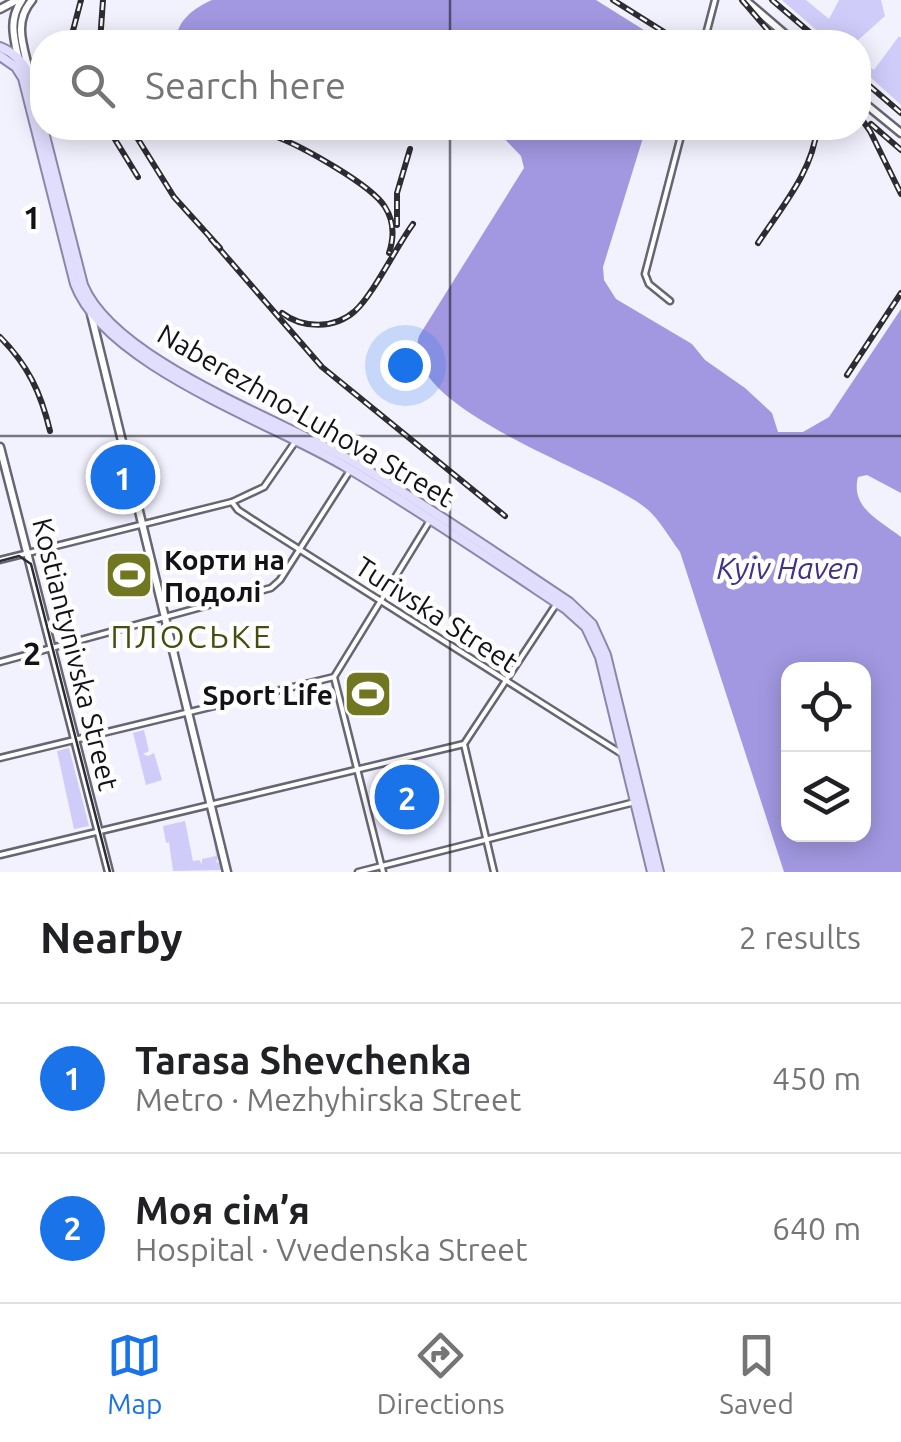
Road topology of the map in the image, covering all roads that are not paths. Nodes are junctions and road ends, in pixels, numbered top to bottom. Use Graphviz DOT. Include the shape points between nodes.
graph roads {
  1 [pos="32,0"];
  2 [pos="715,0"];
  3 [pos="745,0"];
  4 [pos="19,1"];
  5 [pos="0,8"];
  6 [pos="24,12"];
  7 [pos="707,30"];
  8 [pos="780,30"];
  9 [pos="22,36"];
  10 [pos="7,52"];
  11 [pos="26,75"];
  12 [pos="30,87"];
  13 [pos="30,92"];
  14 [pos="871,109"];
  15 [pos="901,133"];
  16 [pos="41,140"];
  17 [pos="46,140"];
  18 [pos="680,140"];
  19 [pos="87,296"];
  20 [pos="670,300"];
  21 [pos="90,312"];
  22 [pos="299,436"];
  23 [pos="0,447"];
  24 [pos="351,470"];
  25 [pos="232,502"];
  26 [pos="430,520"];
  27 [pos="140,524"];
  28 [pos="300,550"];
  29 [pos="27,553"];
  30 [pos="0,560"];
  31 [pos="559,600"];
  32 [pos="379,601"];
  33 [pos="164,618"];
  34 [pos="52,647"];
  35 [pos="0,662"];
  36 [pos="334,676"];
  37 [pos="505,681"];
  38 [pos="187,712"];
  39 [pos="74,739"];
  40 [pos="464,744"];
  41 [pos="627,755"];
  42 [pos="0,758"];
  43 [pos="357,770"];
  44 [pos="635,802"];
  45 [pos="210,806"];
  46 [pos="98,832"];
  47 [pos="487,841"];
  48 [pos="0,855"];
  49 [pos="382,869"];
  50 [pos="108,872"];
  51 [pos="227,872"];
  52 [pos="358,872"];
  53 [pos="494,872"];
  54 [pos="656,872"];
  1 -- 6 [label="street"];
  2 -- 7 [label="street"];
  3 -- 8 [label="street"];
  4 -- 5 [label="street"];
  4 -- 6 [label="street"];
  4 -- 10 [label="street"];
  6 -- 9 [label="street"];
  9 -- 10 [label="street"];
  9 -- 11 [label="street"];
  10 -- 11 [label="main road"];
  10 -- 11 [label="main road"];
  11 -- 12 [label="main road"];
  11 -- 13 [label="main road"];
  14 -- 15 [label="street"];
  16 -- 21 [label="main road" via="72,275"];
  17 -- 19 [label="main road"];
  18 -- 20 [label="street" via="645,274"];
  19 -- 21 [label="street"];
  19 -- 22 [label="main road, Naberezhno-Luhova Street" via="116,327 182,375"];
  21 -- 22 [label="main road, Naberezhno-Luhova Street" via="179,382"];
  21 -- 27 [label="street"];
  22 -- 24 [label="main road, Naberezhno-Luhova Street"];
  22 -- 25 [label="street" via="264,487"];
  22 -- 31 [label="main road, Naberezhno-Luhova Street" via="374,475"];
  23 -- 29 [label="street, Kostiantynivska Street"];
  24 -- 26 [label="main road, Naberezhno-Luhova Street"];
  24 -- 28 [label="street"];
  25 -- 27 [label="street"];
  25 -- 28 [label="street, Turivska Street"];
  26 -- 31 [label="main road, Naberezhno-Luhova Street"];
  26 -- 32 [label="street"];
  27 -- 29 [label="street"];
  27 -- 33 [label="street"];
  28 -- 32 [label="street, Turivska Street"];
  28 -- 33 [label="street" via="271,588"];
  29 -- 30 [label="street"];
  29 -- 34 [label="street, Kostiantynivska Street"];
  31 -- 37 [label="street"];
  31 -- 41 [label="main road, Naberezhno-Luhova Street" via="594,641"];
  32 -- 36 [label="street"];
  32 -- 37 [label="street, Turivska Street"];
  33 -- 34 [label="street"];
  33 -- 38 [label="street"];
  34 -- 35 [label="street"];
  34 -- 39 [label="street, Kostiantynivska Street"];
  36 -- 38 [label="street"];
  36 -- 43 [label="street"];
  37 -- 40 [label="street"];
  37 -- 41 [label="street, Turivska Street"];
  38 -- 39 [label="street"];
  38 -- 45 [label="street"];
  39 -- 42 [label="street"];
  39 -- 46 [label="street, Kostiantynivska Street"];
  40 -- 43 [label="street"];
  40 -- 47 [label="street"];
  41 -- 44 [label="main road"];
  41 -- 54 [label="main road"];
  43 -- 45 [label="street"];
  43 -- 49 [label="street"];
  44 -- 47 [label="street"];
  44 -- 54 [label="main road"];
  45 -- 46 [label="street"];
  45 -- 51 [label="street"];
  46 -- 48 [label="street"];
  46 -- 50 [label="street, Kostiantynivska Street"];
  47 -- 49 [label="street"];
  47 -- 53 [label="street"];
  49 -- 52 [label="street"];
}
